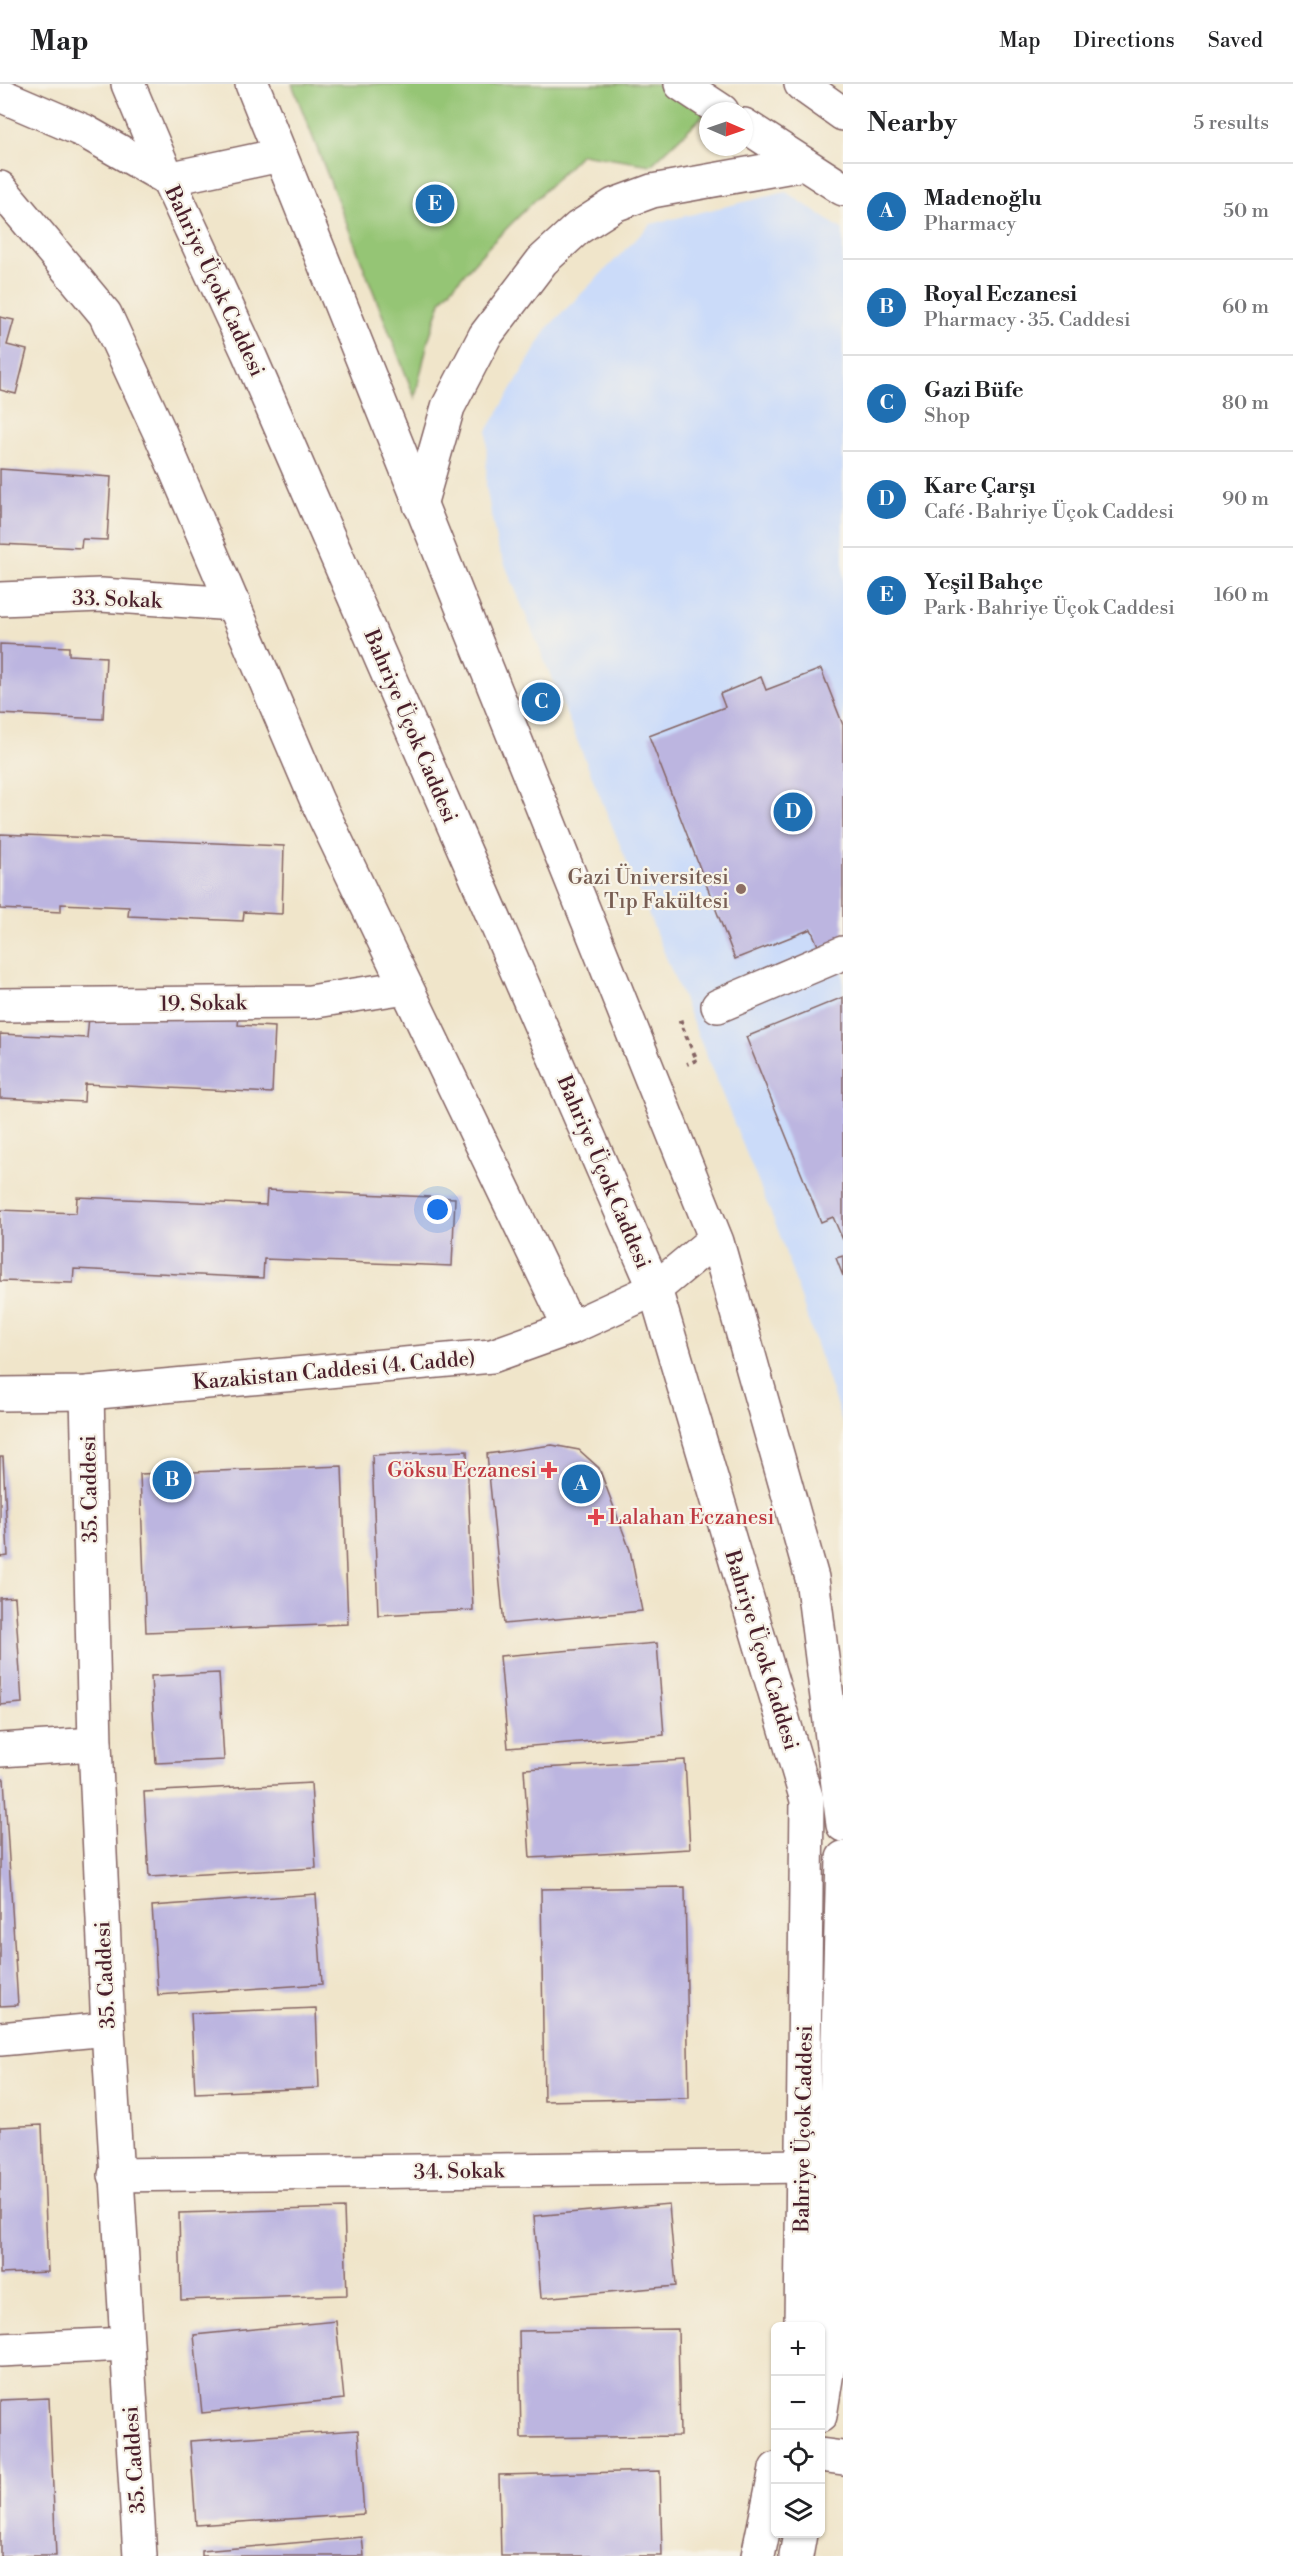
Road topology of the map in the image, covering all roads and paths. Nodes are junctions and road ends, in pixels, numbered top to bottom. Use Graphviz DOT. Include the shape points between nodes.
graph roads {
  1 [pos="128,84"];
  2 [pos="252,84"];
  3 [pos="681,84"];
  4 [pos="801,84"];
  5 [pos="0,95"];
  6 [pos="708,102"];
  7 [pos="843,114"];
  8 [pos="753,131"];
  9 [pos="280,155"];
  10 [pos="804,164"];
  11 [pos="168,179"];
  12 [pos="0,188"];
  13 [pos="843,189"];
  14 [pos="420,505"];
  15 [pos="0,599"];
  16 [pos="234,604"];
  17 [pos="843,953"];
  18 [pos="406,987"];
  19 [pos="0,1005"];
  20 [pos="718,1006"];
  21 [pos="650,1080"];
  22 [pos="714,1240"];
  23 [pos="655,1288"];
  24 [pos="570,1328"];
  25 [pos="87,1393"];
  26 [pos="0,1394"];
  27 [pos="95,1744"];
  28 [pos="0,1750"];
  29 [pos="840,1777"];
  30 [pos="843,1825"];
  31 [pos="843,1858"];
  32 [pos="108,2029"];
  33 [pos="0,2039"];
  34 [pos="803,2166"];
  35 [pos="115,2175"];
  36 [pos="801,2322"];
  37 [pos="126,2344"];
  38 [pos="0,2350"];
  39 [pos="825,2388"];
  40 [pos="825,2456"];
  41 [pos="843,2458"];
  42 [pos="773,2484"];
  43 [pos="799,2538"];
  44 [pos="140,2556"];
  45 [pos="758,2556"];
  46 [pos="796,2556"];
  1 -- 11 [label="main road, Bahriye Üçok Caddesi"];
  2 -- 9 [label="main road, Bahriye Üçok Caddesi"];
  3 -- 6 [label="main road"];
  4 -- 7 [label="main road"];
  5 -- 11 [label="main road" via="84,131"];
  8 -- 10 [label="main road"];
  9 -- 11 [label="main road"];
  9 -- 14 [label="main road, Bahriye Üçok Caddesi"];
  10 -- 13 [label="main road"];
  10 -- 14 [label="main road" via="652,191 614,205 578,228 542,261 485,336 448,407"];
  11 -- 23 [label="main road, Bahriye Üçok Caddesi" via="248,352"];
  12 -- 16 [label="main road" via="105,314"];
  14 -- 21 [label="main road, Bahriye Üçok Caddesi"];
  15 -- 16 [label="main road, 33. Sokak" via="101,596"];
  16 -- 18 [label="main road" via="317,801"];
  17 -- 20 [label="main road"];
  18 -- 19 [label="main road, 19. Sokak" via="310,1002"];
  18 -- 24 [label="main road"];
  20 -- 21 [label="path" via="680,1022 697,1060"];
  21 -- 22 [label="main road, Bahriye Üçok Caddesi"];
  22 -- 23 [label="main road, Kazakistan Caddesi (4. Cadde)"];
  22 -- 29 [label="main road, Bahriye Üçok Caddesi" via="812,1578"];
  23 -- 24 [label="main road, Kazakistan Caddesi (4. Cadde)"];
  23 -- 34 [label="main road, Bahriye Üçok Caddesi" via="807,1800"];
  24 -- 25 [label="main road, Kazakistan Caddesi (4. Cadde)" via="492,1356"];
  25 -- 26 [label="main road, Kazakistan Caddesi (4. Cadde)"];
  25 -- 27 [label="main road, 35. Caddesi"];
  27 -- 28 [label="main road"];
  27 -- 32 [label="main road, 35. Caddesi"];
  29 -- 30 [label="main road, Bahriye Üçok Caddesi"];
  31 -- 39 [label="main road, Bahriye Üçok Caddesi" via="830,2360"];
  32 -- 33 [label="main road"];
  32 -- 35 [label="main road, 35. Caddesi"];
  34 -- 35 [label="main road, 34. Sokak"];
  34 -- 36 [label="main road, Bahriye Üçok Caddesi"];
  35 -- 37 [label="main road, 35. Caddesi"];
  37 -- 38 [label="main road"];
  37 -- 44 [label="main road, 35. Caddesi"];
  40 -- 41 [label="main road"];
  42 -- 45 [label="main road"];
  43 -- 46 [label="main road"];
}
